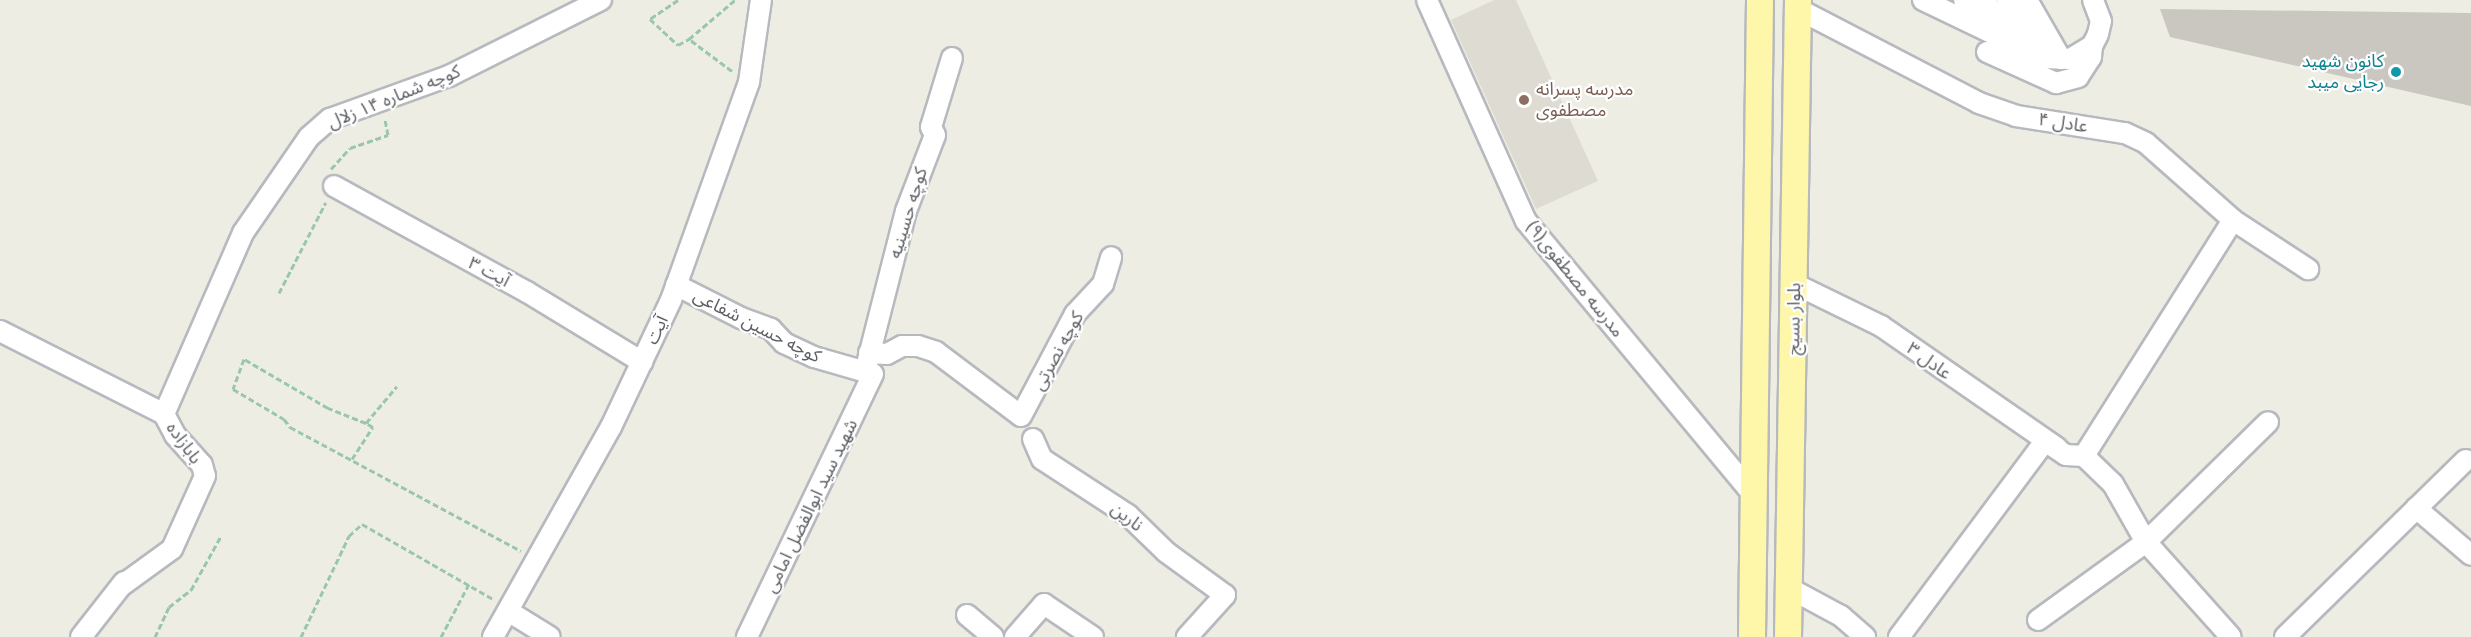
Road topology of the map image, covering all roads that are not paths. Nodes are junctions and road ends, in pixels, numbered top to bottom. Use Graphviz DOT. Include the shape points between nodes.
graph roads {
  1 [pos="601,0"];
  2 [pos="761,0"];
  3 [pos="1426,0"];
  4 [pos="1760,0"];
  5 [pos="1923,0"];
  6 [pos="1964,0"];
  7 [pos="1985,0"];
  8 [pos="2007,0"];
  9 [pos="2028,0"];
  10 [pos="2093,0"];
  11 [pos="1798,5"];
  12 [pos="1944,5"];
  13 [pos="1979,26"];
  14 [pos="2005,38"];
  15 [pos="2092,46"];
  16 [pos="1987,52"];
  17 [pos="2035,53"];
  18 [pos="952,58"];
  19 [pos="2061,59"];
  20 [pos="334,186"];
  21 [pos="2234,220"];
  22 [pos="1111,257"];
  23 [pos="2308,268"];
  24 [pos="1795,284"];
  25 [pos="676,285"];
  26 [pos="0,331"];
  27 [pos="869,353"];
  28 [pos="642,362"];
  29 [pos="869,373"];
  30 [pos="164,414"];
  31 [pos="2268,422"];
  32 [pos="1032,439"];
  33 [pos="2056,448"];
  34 [pos="2084,456"];
  35 [pos="2466,460"];
  36 [pos="1754,496"];
  37 [pos="2416,508"];
  38 [pos="2146,542"];
  39 [pos="2471,555"];
  40 [pos="1789,588"];
  41 [pos="508,611"];
  42 [pos="967,615"];
  43 [pos="2038,620"];
  44 [pos="81,637"];
  45 [pos="493,637"];
  46 [pos="550,637"];
  47 [pos="747,637"];
  48 [pos="993,637"];
  49 [pos="1015,637"];
  50 [pos="1094,637"];
  51 [pos="1187,637"];
  52 [pos="1752,637"];
  53 [pos="1788,637"];
  54 [pos="1864,637"];
  55 [pos="1899,637"];
  56 [pos="2231,637"];
  57 [pos="2286,637"];
  1 -- 30 [label="street, کوچه شماره ۱۴ زلال" via="449,76 330,119 309,137 243,233"];
  2 -- 25 [label="street, آیت" via="748,82"];
  3 -- 36 [label="street, مدرسه مصطفوی(۹)" via="1526,221"];
  4 -- 36 [label="main road"];
  5 -- 12 [label="street"];
  6 -- 13 [label="street"];
  7 -- 14 [label="street"];
  8 -- 17 [label="street"];
  9 -- 19 [label="street"];
  10 -- 15 [label="street" via="2101,21"];
  11 -- 21 [label="street, عادل ۴" via="1979,103 2016,116 2125,133 2146,143"];
  11 -- 24 [label="main road, بلوار بسیج"];
  12 -- 13 [label="street"];
  13 -- 14 [label="street"];
  14 -- 17 [label="street"];
  15 -- 16 [label="street" via="2091,57 2078,76 2056,83"];
  15 -- 19 [label="street" via="2076,57"];
  17 -- 19 [label="street"];
  18 -- 27 [label="street, کوچه حسینیه" via="931,127 935,135 906,211"];
  20 -- 28 [label="street, آیت ۳" via="527,292"];
  21 -- 23 [label="street, عادل ۴"];
  21 -- 34 [label="street"];
  22 -- 27 [label="street, کوچه نصرتی" via="1103,284 1075,314 1021,416 936,352 902,346 887,354"];
  24 -- 33 [label="street, عادل ۳" via="1881,326"];
  24 -- 40 [label="main road, بلوار بسیج"];
  25 -- 28 [label="street, آیت"];
  25 -- 29 [label="street, کوچه حسین شفاعی" via="771,329 781,335 784,343 814,357"];
  26 -- 30 [label="street, بابازاده"];
  27 -- 29 [label="street, کوچه حسینیه"];
  28 -- 41 [label="street, آیت"];
  29 -- 47 [label="street, شهید سید ابوالفضل امامی"];
  30 -- 44 [label="street, بابازاده" via="175,435 202,465 205,476 172,549 123,584"];
  31 -- 38 [label="street"];
  32 -- 51 [label="street, نارین" via="1042,459 1128,515 1166,552 1225,596"];
  33 -- 34 [label="street" via="2066,455"];
  33 -- 55 [label="street" via="2045,441"];
  34 -- 38 [label="street" via="2113,484"];
  35 -- 37 [label="street"];
  36 -- 52 [label="main road"];
  37 -- 39 [label="street"];
  37 -- 57 [label="street"];
  38 -- 43 [label="street"];
  38 -- 56 [label="street"];
  40 -- 53 [label="main road, بلوار بسیج"];
  40 -- 54 [label="street" via="1841,616"];
  41 -- 45 [label="street, آیت"];
  41 -- 46 [label="street"];
  42 -- 48 [label="street"];
  49 -- 50 [label="street" via="1044,604"];
}
